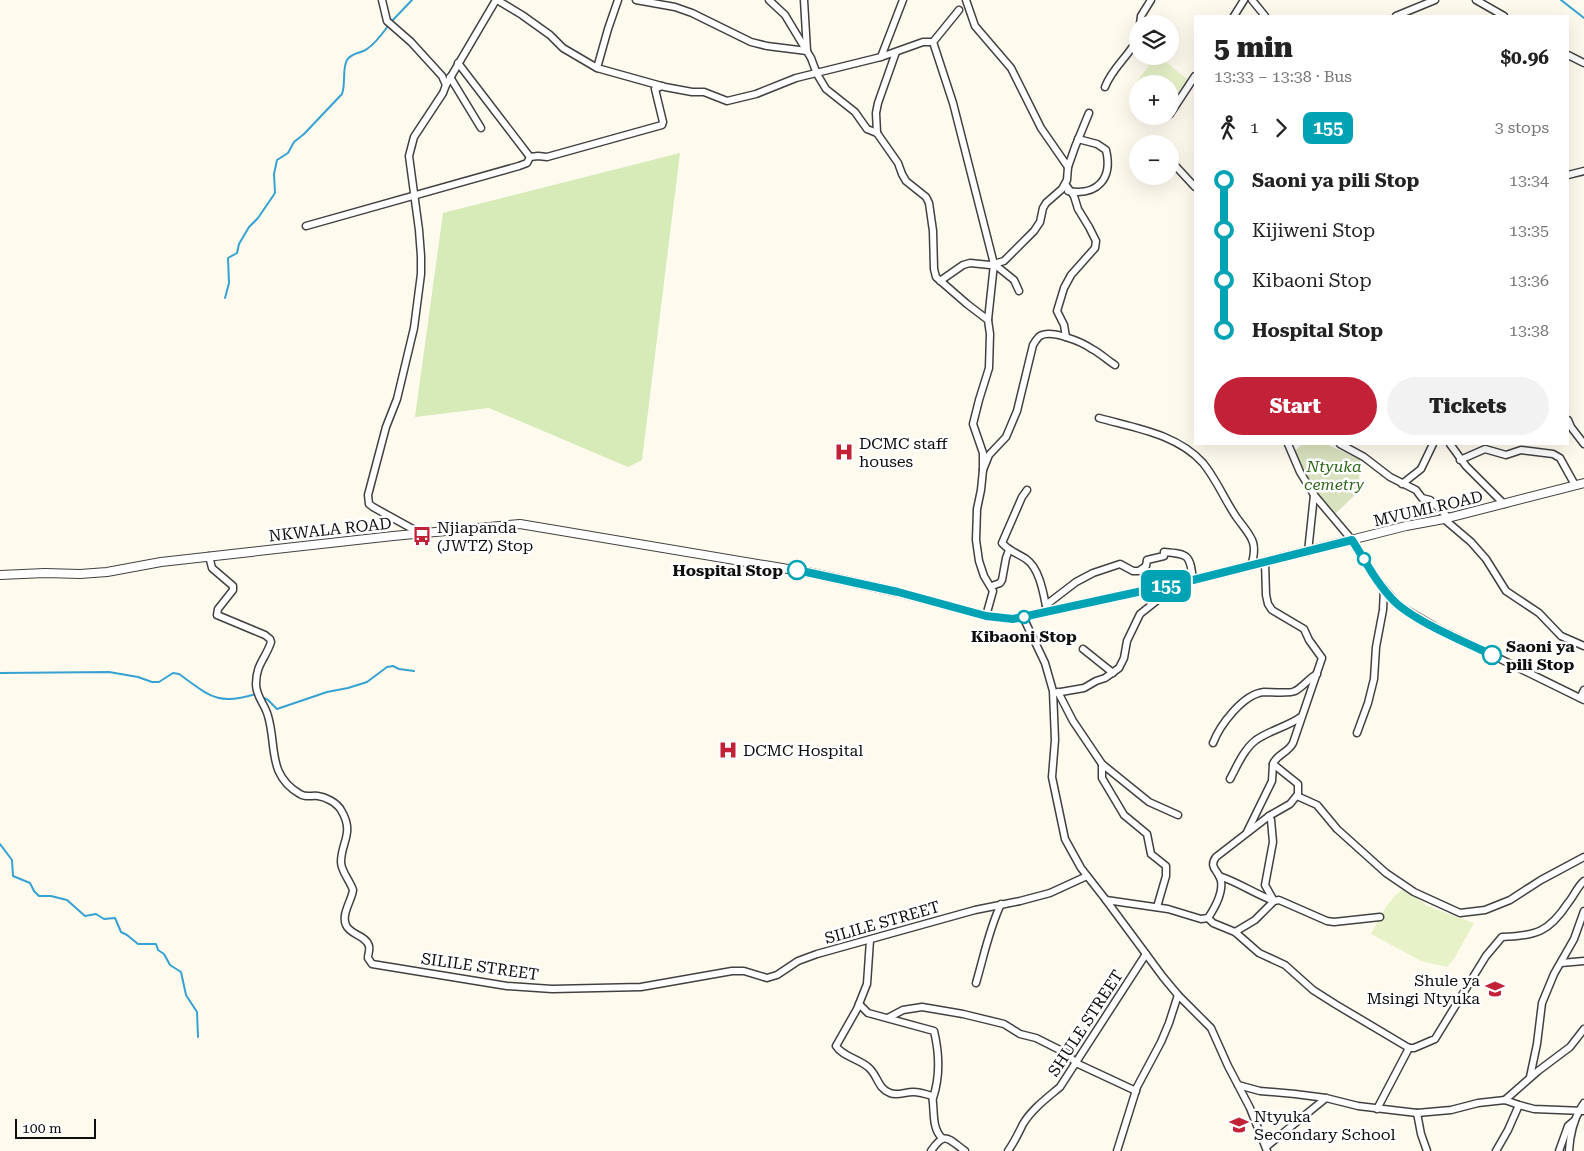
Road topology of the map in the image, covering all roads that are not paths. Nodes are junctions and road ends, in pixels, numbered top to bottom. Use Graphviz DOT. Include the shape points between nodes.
graph roads {
  1 [pos="382,0"];
  2 [pos="496,0"];
  3 [pos="618,0"];
  4 [pos="636,0"];
  5 [pos="769,0"];
  6 [pos="804,0"];
  7 [pos="903,0"];
  8 [pos="966,0"];
  9 [pos="1151,0"];
  10 [pos="1244,0"];
  11 [pos="1252,0"];
  12 [pos="1434,0"];
  13 [pos="1476,0"];
  14 [pos="958,10"];
  15 [pos="1142,15"];
  16 [pos="1235,15"];
  17 [pos="1264,15"];
  18 [pos="1398,15"];
  19 [pos="1502,15"];
  20 [pos="933,42"];
  21 [pos="807,51"];
  22 [pos="896,52"];
  23 [pos="1129,53"];
  24 [pos="1569,56"];
  25 [pos="881,57"];
  26 [pos="458,63"];
  27 [pos="1584,63"];
  28 [pos="598,68"];
  29 [pos="817,74"];
  30 [pos="450,77"];
  31 [pos="1194,78"];
  32 [pos="446,85"];
  33 [pos="662,86"];
  34 [pos="1105,87"];
  35 [pos="1179,101"];
  36 [pos="1089,113"];
  37 [pos="480,128"];
  38 [pos="877,133"];
  39 [pos="1078,139"];
  40 [pos="530,157"];
  41 [pos="1068,167"];
  42 [pos="1179,170"];
  43 [pos="1584,172"];
  44 [pos="1569,175"];
  45 [pos="1194,186"];
  46 [pos="1065,188"];
  47 [pos="413,196"];
  48 [pos="306,226"];
  49 [pos="994,264"];
  50 [pos="940,281"];
  51 [pos="1018,290"];
  52 [pos="988,320"];
  53 [pos="1066,337"];
  54 [pos="1115,365"];
  55 [pos="1099,418"];
  56 [pos="1569,424"];
  57 [pos="1584,444"];
  58 [pos="1288,445"];
  59 [pos="1342,445"];
  60 [pos="1433,445"];
  61 [pos="1451,445"];
  62 [pos="1460,460"];
  63 [pos="983,470"];
  64 [pos="1584,483"];
  65 [pos="1402,484"];
  66 [pos="1575,485"];
  67 [pos="1027,490"];
  68 [pos="1314,495"];
  69 [pos="1504,504"];
  70 [pos="1447,519"];
  71 [pos="421,534"];
  72 [pos="1352,540"];
  73 [pos="1009,550"];
  74 [pos="1308,552"];
  75 [pos="209,556"];
  76 [pos="1265,562"];
  77 [pos="1251,566"];
  78 [pos="781,568"];
  79 [pos="0,575"];
  80 [pos="1193,580"];
  81 [pos="1169,585"];
  82 [pos="992,586"];
  83 [pos="1384,589"];
  84 [pos="1047,608"];
  85 [pos="986,616"];
  86 [pos="1022,617"];
  87 [pos="1584,646"];
  88 [pos="1083,649"];
  89 [pos="1113,672"];
  90 [pos="1317,674"];
  91 [pos="1584,690"];
  92 [pos="1056,693"];
  93 [pos="1582,699"];
  94 [pos="1301,716"];
  95 [pos="1357,733"];
  96 [pos="1213,743"];
  97 [pos="1102,764"];
  98 [pos="1273,764"];
  99 [pos="1230,779"];
  100 [pos="1297,796"];
  101 [pos="1178,815"];
  102 [pos="1269,816"];
  103 [pos="1247,834"];
  104 [pos="1584,857"];
  105 [pos="1087,876"];
  106 [pos="1219,876"];
  107 [pos="1584,881"];
  108 [pos="1106,900"];
  109 [pos="1274,901"];
  110 [pos="1001,904"];
  111 [pos="1157,907"];
  112 [pos="1584,911"];
  113 [pos="1380,917"];
  114 [pos="1208,918"];
  115 [pos="1235,932"];
  116 [pos="870,940"];
  117 [pos="1146,954"];
  118 [pos="1584,962"];
  119 [pos="1561,963"];
  120 [pos="976,983"];
  121 [pos="1178,995"];
  122 [pos="859,1004"];
  123 [pos="888,1018"];
  124 [pos="1584,1029"];
  125 [pos="1409,1048"];
  126 [pos="1076,1063"];
  127 [pos="1530,1077"];
  128 [pos="1238,1085"];
  129 [pos="1136,1091"];
  130 [pos="933,1098"];
  131 [pos="1326,1098"];
  132 [pos="1506,1100"];
  133 [pos="1584,1103"];
  134 [pos="1518,1105"];
  135 [pos="1377,1109"];
  136 [pos="1582,1111"];
  137 [pos="1417,1113"];
  138 [pos="1575,1119"];
  139 [pos="942,1138"];
  140 [pos="1266,1149"];
  141 [pos="931,1151"];
  142 [pos="965,1151"];
  143 [pos="1008,1151"];
  144 [pos="1117,1151"];
  145 [pos="1427,1151"];
  146 [pos="1496,1151"];
  147 [pos="1559,1151"];
  148 [pos="1569,1151"];
  1 -- 32 [label="street" via="387,21 411,42 442,76"];
  2 -- 26 [label="street"];
  2 -- 28 [label="street" via="550,35 563,48"];
  3 -- 28 [label="street"];
  4 -- 21 [label="street" via="692,13 752,42"];
  5 -- 21 [label="street" via="785,15"];
  6 -- 21 [label="street"];
  7 -- 25 [label="street"];
  8 -- 41 [label="street" via="975,26 1011,68 1041,128"];
  9 -- 15 [label="street"];
  10 -- 16 [label="street"];
  11 -- 17 [label="street"];
  12 -- 18 [label="street"];
  13 -- 19 [label="street"];
  14 -- 20 [label="street"];
  20 -- 22 [label="street" via="923,42"];
  20 -- 49 [label="street" via="953,103"];
  21 -- 29 [label="street"];
  22 -- 25 [label="street"];
  22 -- 38 [label="street" via="878,103"];
  23 -- 34 [label="street" via="1111,74"];
  24 -- 27 [label="street"];
  25 -- 29 [label="street"];
  26 -- 30 [label="street"];
  26 -- 40 [label="street"];
  28 -- 33 [label="street"];
  29 -- 33 [label="street" via="727,102 704,92"];
  29 -- 38 [label="street" via="830,93 855,112 866,129"];
  30 -- 32 [label="street"];
  30 -- 37 [label="street"];
  31 -- 35 [label="street"];
  32 -- 47 [label="street" via="411,147 409,162"];
  33 -- 40 [label="street" via="655,89 662,125 546,157"];
  36 -- 39 [label="street"];
  38 -- 50 [label="street" via="906,181 926,197 929,204 934,269"];
  39 -- 41 [label="street"];
  39 -- 46 [label="street" via="1106,150 1106,172 1100,186 1090,190"];
  40 -- 47 [label="street" via="527,163 519,166"];
  41 -- 46 [label="street"];
  42 -- 45 [label="street"];
  43 -- 44 [label="street"];
  46 -- 49 [label="street" via="1046,203 1034,231 1004,261"];
  46 -- 53 [label="street" via="1074,196 1096,241 1095,248 1071,274 1064,288 1057,311"];
  47 -- 48 [label="street"];
  47 -- 71 [label="street" via="421,256 414,328 397,399 368,494 369,504"];
  49 -- 50 [label="street" via="963,265"];
  49 -- 51 [label="street" via="1014,280"];
  49 -- 52 [label="street"];
  50 -- 52 [label="street"];
  52 -- 63 [label="street" via="989,368 974,424 983,453"];
  53 -- 54 [label="street" via="1093,349"];
  53 -- 63 [label="street" via="1039,336 1006,438 989,455"];
  55 -- 77 [label="street" via="1139,428 1178,443 1202,462 1252,536 1255,546"];
  56 -- 57 [label="street"];
  58 -- 68 [label="street"];
  59 -- 65 [label="street"];
  60 -- 65 [label="street" via="1421,469"];
  61 -- 62 [label="street"];
  62 -- 66 [label="street" via="1485,449 1506,455 1522,450 1553,454 1560,458"];
  62 -- 69 [label="street"];
  63 -- 82 [label="street" via="976,540 984,576"];
  64 -- 66 [label="street, MVUMI ROAD"];
  65 -- 70 [label="street" via="1430,500"];
  66 -- 69 [label="street, MVUMI ROAD"];
  67 -- 73 [label="street" via="1002,544"];
  68 -- 72 [label="street"];
  68 -- 74 [label="street"];
  69 -- 70 [label="street, MVUMI ROAD"];
  70 -- 72 [label="street, MVUMI ROAD"];
  70 -- 87 [label="street" via="1486,559 1506,591 1539,613 1561,636"];
  71 -- 75 [label="street, NKWALA ROAD"];
  71 -- 78 [label="street, NKWALA ROAD" via="520,524"];
  72 -- 74 [label="street, MVUMI ROAD"];
  72 -- 83 [label="street"];
  73 -- 82 [label="street" via="1002,580"];
  73 -- 84 [label="street" via="1032,564"];
  74 -- 76 [label="street, MVUMI ROAD"];
  75 -- 79 [label="street, NKWALA ROAD" via="107,572"];
  75 -- 116 [label="street, SILILE STREET" via="212,568 234,586 217,615 270,638 259,664 256,685 259,700 268,715 280,776 304,796 322,797 336,804 343,816 347,835 341,866 353,890 346,925 368,943 368,958 372,964 507,986 552,989 641,987 732,971 767,978 798,961"];
  76 -- 77 [label="street, MVUMI ROAD"];
  76 -- 90 [label="street" via="1268,604 1272,610 1304,629 1321,657"];
  77 -- 80 [label="street, MVUMI ROAD"];
  78 -- 85 [label="street, MVUMI ROAD" via="890,590"];
  80 -- 81 [label="street, MVUMI ROAD"];
  80 -- 84 [label="street" via="1187,556 1164,552 1164,556 1147,560 1146,566 1139,571 1120,564 1094,573 1076,582"];
  81 -- 84 [label="street, MVUMI ROAD"];
  81 -- 89 [label="street" via="1164,595 1140,614 1127,641 1122,664"];
  82 -- 85 [label="street"];
  83 -- 93 [label="street" via="1398,605 1413,615"];
  83 -- 95 [label="street" via="1374,679"];
  84 -- 86 [label="street, MVUMI ROAD"];
  85 -- 86 [label="street, MVUMI ROAD"];
  86 -- 92 [label="street"];
  88 -- 89 [label="street"];
  89 -- 92 [label="street" via="1084,688"];
  90 -- 94 [label="street"];
  90 -- 96 [label="street" via="1294,692 1251,695 1221,727"];
  91 -- 93 [label="street"];
  92 -- 97 [label="street"];
  92 -- 105 [label="street" via="1052,777 1066,839"];
  94 -- 98 [label="street" via="1290,748"];
  94 -- 99 [label="street" via="1255,741"];
  97 -- 101 [label="street" via="1149,802"];
  97 -- 111 [label="street" via="1102,778 1116,804 1147,834 1151,854 1166,866"];
  98 -- 100 [label="street" via="1298,784"];
  98 -- 103 [label="street" via="1272,781"];
  100 -- 102 [label="street"];
  100 -- 104 [label="street" via="1317,805 1336,829 1386,873 1414,892 1460,913 1485,910 1503,903"];
  102 -- 103 [label="street"];
  102 -- 109 [label="street" via="1273,842 1265,885"];
  103 -- 106 [label="street" via="1216,856 1212,865"];
  105 -- 108 [label="street"];
  105 -- 110 [label="street, SILILE STREET" via="1050,893"];
  106 -- 109 [label="street"];
  106 -- 114 [label="street" via="1220,893"];
  107 -- 125 [label="street" via="1564,909 1540,932 1502,937 1486,956 1435,1040"];
  108 -- 111 [label="street"];
  108 -- 117 [label="street"];
  109 -- 113 [label="street" via="1286,902 1327,921"];
  109 -- 115 [label="street" via="1255,920"];
  110 -- 116 [label="street, SILILE STREET"];
  110 -- 120 [label="street" via="988,936"];
  111 -- 114 [label="street"];
  112 -- 119 [label="street"];
  114 -- 115 [label="street"];
  115 -- 125 [label="street" via="1260,953 1285,965 1313,990"];
  116 -- 122 [label="street" via="867,984"];
  117 -- 121 [label="street"];
  117 -- 126 [label="street, SHULE STREET"];
  118 -- 119 [label="street"];
  119 -- 127 [label="street" via="1542,1003"];
  121 -- 128 [label="street" via="1211,1028"];
  121 -- 129 [label="street" via="1164,1036"];
  122 -- 123 [label="street" via="868,1013"];
  122 -- 130 [label="street" via="837,1049 863,1062 878,1084 888,1092 914,1092"];
  123 -- 126 [label="street" via="903,1010 922,1007 981,1018 1036,1038 1066,1053"];
  123 -- 130 [label="street" via="934,1031 938,1063"];
  124 -- 127 [label="street" via="1570,1047"];
  125 -- 135 [label="street"];
  126 -- 129 [label="street"];
  126 -- 143 [label="street, SHULE STREET" via="1060,1087 1023,1124"];
  127 -- 132 [label="street"];
  128 -- 131 [label="street" via="1260,1091"];
  128 -- 140 [label="street"];
  129 -- 144 [label="street"];
  130 -- 139 [label="street" via="932,1108"];
  131 -- 135 [label="street"];
  131 -- 140 [label="street"];
  132 -- 134 [label="street"];
  132 -- 137 [label="street"];
  133 -- 136 [label="street"];
  134 -- 136 [label="street"];
  134 -- 146 [label="street"];
  135 -- 137 [label="street"];
  136 -- 138 [label="street"];
  137 -- 145 [label="street"];
  138 -- 147 [label="street" via="1568,1126"];
  138 -- 148 [label="street"];
  139 -- 141 [label="street"];
  139 -- 142 [label="street"];
}
